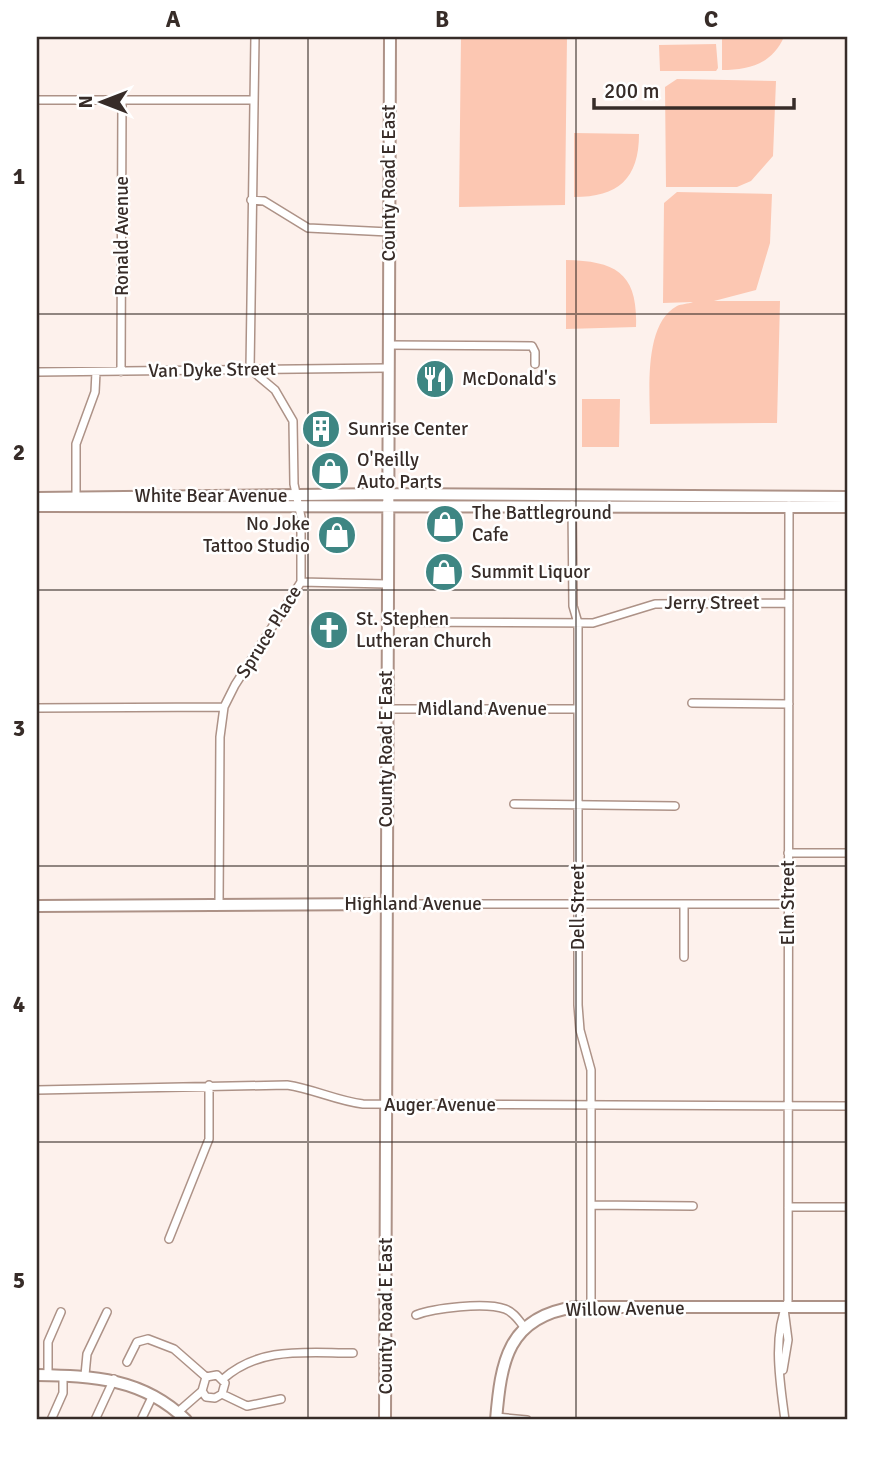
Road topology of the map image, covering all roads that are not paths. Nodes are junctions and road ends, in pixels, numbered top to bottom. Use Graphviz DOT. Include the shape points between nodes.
graph roads {
  1 [pos="255,37"];
  2 [pos="390,37"];
  3 [pos="37,100"];
  4 [pos="122,100"];
  5 [pos="253,100"];
  6 [pos="251,200"];
  7 [pos="389,232"];
  8 [pos="387,345"];
  9 [pos="536,364"];
  10 [pos="387,368"];
  11 [pos="250,369"];
  12 [pos="37,372"];
  13 [pos="96,372"];
  14 [pos="121,372"];
  15 [pos="847,497"];
  16 [pos="37,498"];
  17 [pos="298,500"];
  18 [pos="387,500"];
  19 [pos="76,502"];
  20 [pos="789,502"];
  21 [pos="572,505"];
  22 [pos="37,506"];
  23 [pos="847,507"];
  24 [pos="301,582"];
  25 [pos="386,584"];
  26 [pos="789,603"];
  27 [pos="386,622"];
  28 [pos="578,623"];
  29 [pos="692,704"];
  30 [pos="789,704"];
  31 [pos="224,707"];
  32 [pos="37,708"];
  33 [pos="386,709"];
  34 [pos="578,709"];
  35 [pos="514,804"];
  36 [pos="578,805"];
  37 [pos="675,806"];
  38 [pos="789,853"];
  39 [pos="847,853"];
  40 [pos="386,904"];
  41 [pos="579,904"];
  42 [pos="684,904"];
  43 [pos="788,904"];
  44 [pos="219,905"];
  45 [pos="37,906"];
  46 [pos="684,957"];
  47 [pos="209,1085"];
  48 [pos="37,1090"];
  49 [pos="386,1104"];
  50 [pos="591,1106"];
  51 [pos="788,1106"];
  52 [pos="847,1106"];
  53 [pos="592,1206"];
  54 [pos="693,1206"];
  55 [pos="788,1207"];
  56 [pos="847,1207"];
  57 [pos="169,1239"];
  58 [pos="591,1307"];
  59 [pos="847,1307"];
  60 [pos="784,1308"];
  61 [pos="61,1312"];
  62 [pos="107,1312"];
  63 [pos="416,1315"];
  64 [pos="525,1328"];
  65 [pos="353,1353"];
  66 [pos="127,1362"];
  67 [pos="43,1375"];
  68 [pos="63,1375"];
  69 [pos="85,1375"];
  70 [pos="206,1377"];
  71 [pos="114,1379"];
  72 [pos="223,1379"];
  73 [pos="202,1391"];
  74 [pos="222,1394"];
  75 [pos="153,1395"];
  76 [pos="281,1399"];
  77 [pos="182,1416"];
  78 [pos="496,1419"];
  79 [pos="51,1420"];
  80 [pos="95,1420"];
  81 [pos="141,1420"];
  82 [pos="385,1420"];
  83 [pos="527,1420"];
  84 [pos="785,1420"];
  1 -- 5 [label="street"];
  2 -- 7 [label="main road, County Road E East"];
  3 -- 4 [label="street"];
  4 -- 5 [label="street"];
  4 -- 14 [label="street, Ronald Avenue"];
  5 -- 6 [label="street"];
  6 -- 7 [label="street" via="264,201 308,228"];
  6 -- 11 [label="street"];
  7 -- 8 [label="main road, County Road E East"];
  8 -- 9 [label="street" via="532,346"];
  8 -- 10 [label="main road, County Road E East"];
  10 -- 11 [label="street, Van Dyke Street"];
  10 -- 18 [label="main road, County Road E East"];
  11 -- 14 [label="street, Van Dyke Street"];
  11 -- 17 [label="street, Spruce Place" via="275,390 293,421"];
  12 -- 13 [label="street, Van Dyke Street"];
  13 -- 14 [label="street, Van Dyke Street"];
  13 -- 19 [label="street" via="95,392 76,444"];
  15 -- 20 [label="main road, White Bear Avenue"];
  16 -- 19 [label="main road, White Bear Avenue"];
  17 -- 18 [label="main road, White Bear Avenue"];
  17 -- 19 [label="main road, White Bear Avenue"];
  17 -- 24 [label="street, Spruce Place"];
  18 -- 20 [label="main road, White Bear Avenue"];
  18 -- 21 [label="main road, White Bear Avenue"];
  18 -- 25 [label="main road, County Road E East"];
  19 -- 22 [label="main road, White Bear Avenue"];
  20 -- 21 [label="main road, White Bear Avenue"];
  20 -- 23 [label="main road, White Bear Avenue"];
  20 -- 26 [label="street, Elm Street"];
  21 -- 28 [label="street, Dell Street" via="573,607"];
  24 -- 25 [label="street"];
  24 -- 31 [label="street, Spruce Place"];
  25 -- 27 [label="main road, County Road E East"];
  26 -- 28 [label="street, Jerry Street" via="655,604 605,621"];
  26 -- 30 [label="street, Elm Street"];
  27 -- 28 [label="street, Jerry Street"];
  27 -- 33 [label="main road, County Road E East"];
  28 -- 34 [label="street, Dell Street"];
  29 -- 30 [label="street"];
  30 -- 38 [label="street, Elm Street"];
  31 -- 32 [label="street"];
  31 -- 44 [label="street, Spruce Place"];
  33 -- 34 [label="street, Midland Avenue"];
  33 -- 40 [label="main road, County Road E East"];
  34 -- 36 [label="street, Dell Street"];
  35 -- 36 [label="street"];
  36 -- 37 [label="street"];
  36 -- 41 [label="street, Dell Street"];
  38 -- 39 [label="street"];
  38 -- 43 [label="street, Elm Street"];
  40 -- 41 [label="street, Highland Avenue"];
  40 -- 44 [label="main road, Highland Avenue"];
  40 -- 49 [label="main road, County Road E East"];
  41 -- 42 [label="street, Highland Avenue"];
  41 -- 50 [label="street, Dell Street" via="578,1017 591,1070"];
  42 -- 43 [label="street, Highland Avenue"];
  42 -- 46 [label="street"];
  43 -- 51 [label="street, Elm Street"];
  44 -- 45 [label="main road, Highland Avenue"];
  47 -- 48 [label="street, Auger Avenue"];
  47 -- 49 [label="street, Auger Avenue" via="287,1085 310,1088 344,1102"];
  47 -- 57 [label="street" via="209,1139"];
  49 -- 50 [label="street, Auger Avenue"];
  49 -- 82 [label="main road, County Road E East"];
  50 -- 51 [label="street, Auger Avenue"];
  50 -- 53 [label="street, Dell Street"];
  51 -- 52 [label="street, Auger Avenue"];
  51 -- 55 [label="street, Elm Street"];
  53 -- 54 [label="street"];
  53 -- 58 [label="street, Dell Street"];
  55 -- 56 [label="street"];
  55 -- 60 [label="street, Elm Street" via="788,1301"];
  58 -- 60 [label="main road, Willow Avenue"];
  58 -- 64 [label="main road, Willow Avenue" via="554,1311"];
  59 -- 60 [label="main road, Willow Avenue"];
  60 -- 84 [label="street, Elm Street" via="788,1340 780,1388"];
  61 -- 67 [label="street" via="48,1342"];
  62 -- 69 [label="street" via="87,1354"];
  63 -- 64 [label="street" via="433,1308 498,1307 514,1315"];
  64 -- 78 [label="main road" via="505,1357"];
  65 -- 72 [label="street" via="274,1353 258,1357"];
  66 -- 70 [label="street" via="137,1342 148,1339 174,1349"];
  67 -- 68 [label="main road"];
  68 -- 69 [label="main road"];
  68 -- 79 [label="street" via="63,1393"];
  69 -- 71 [label="main road"];
  70 -- 72 [label="street" via="214,1374"];
  70 -- 73 [label="street"];
  71 -- 75 [label="main road"];
  71 -- 80 [label="street"];
  72 -- 74 [label="street"];
  73 -- 74 [label="street" via="210,1398"];
  73 -- 77 [label="street"];
  74 -- 76 [label="street" via="247,1406"];
  75 -- 77 [label="main road"];
  75 -- 81 [label="street"];
  78 -- 83 [label="street"];
}
